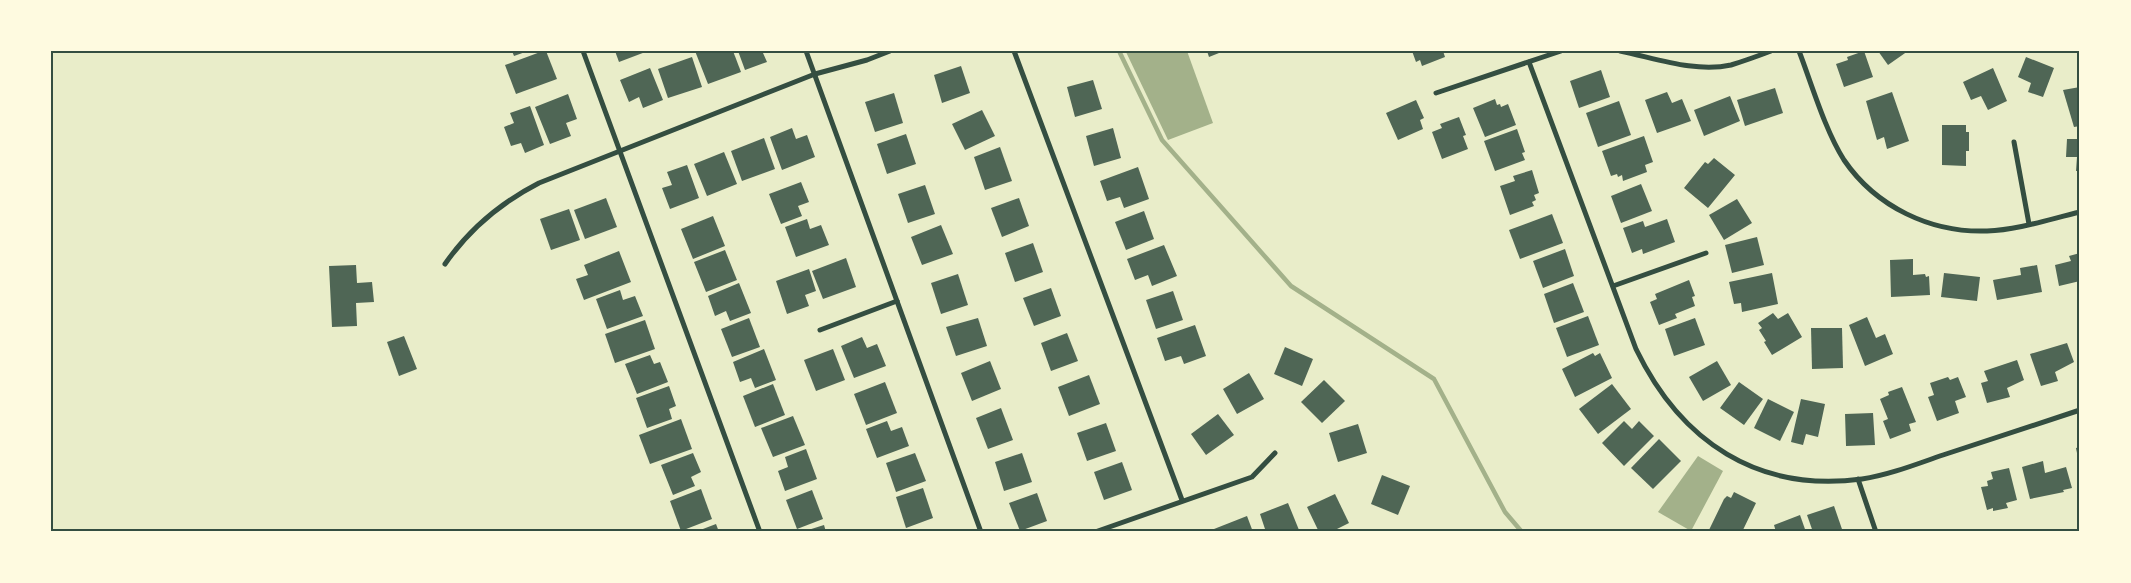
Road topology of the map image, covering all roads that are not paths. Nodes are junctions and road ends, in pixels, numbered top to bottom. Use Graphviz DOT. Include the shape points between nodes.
graph roads {
  1 [pos="583,51"];
  2 [pos="806,51"];
  3 [pos="890,51"];
  4 [pos="1014,51"];
  5 [pos="1561,51"];
  6 [pos="1620,51"];
  7 [pos="1771,51"];
  8 [pos="1799,51"];
  9 [pos="1529,62"];
  10 [pos="815,74"];
  11 [pos="1436,93"];
  12 [pos="2014,142"];
  13 [pos="619,151"];
  14 [pos="2080,212"];
  15 [pos="2029,224"];
  16 [pos="1706,253"];
  17 [pos="445,264"];
  18 [pos="1613,286"];
  19 [pos="897,301"];
  20 [pos="820,330"];
  21 [pos="2080,410"];
  22 [pos="1275,453"];
  23 [pos="1858,479"];
  24 [pos="1182,500"];
  25 [pos="760,532"];
  26 [pos="981,532"];
  27 [pos="1095,532"];
  28 [pos="1876,532"];
  1 -- 13 [label="street"];
  2 -- 10 [label="street"];
  3 -- 10 [label="street"];
  4 -- 24 [label="street"];
  5 -- 9 [label="street"];
  6 -- 7 [label="street" via="1710,66 1730,65"];
  8 -- 15 [label="street" via="1843,159 1862,183 1885,203 1951,230 1988,231"];
  9 -- 11 [label="street"];
  9 -- 18 [label="street"];
  10 -- 13 [label="street"];
  10 -- 19 [label="street"];
  12 -- 15 [label="street"];
  13 -- 17 [label="street" via="539,183 502,204 471,231"];
  13 -- 25 [label="street"];
  14 -- 15 [label="street"];
  16 -- 18 [label="street"];
  18 -- 23 [label="street" via="1647,371 1679,416 1698,434 1726,456 1790,478 1820,481"];
  19 -- 20 [label="street"];
  19 -- 26 [label="street"];
  21 -- 23 [label="street" via="1916,464"];
  22 -- 24 [label="street" via="1252,477"];
  23 -- 28 [label="street"];
  24 -- 27 [label="street"];
}
